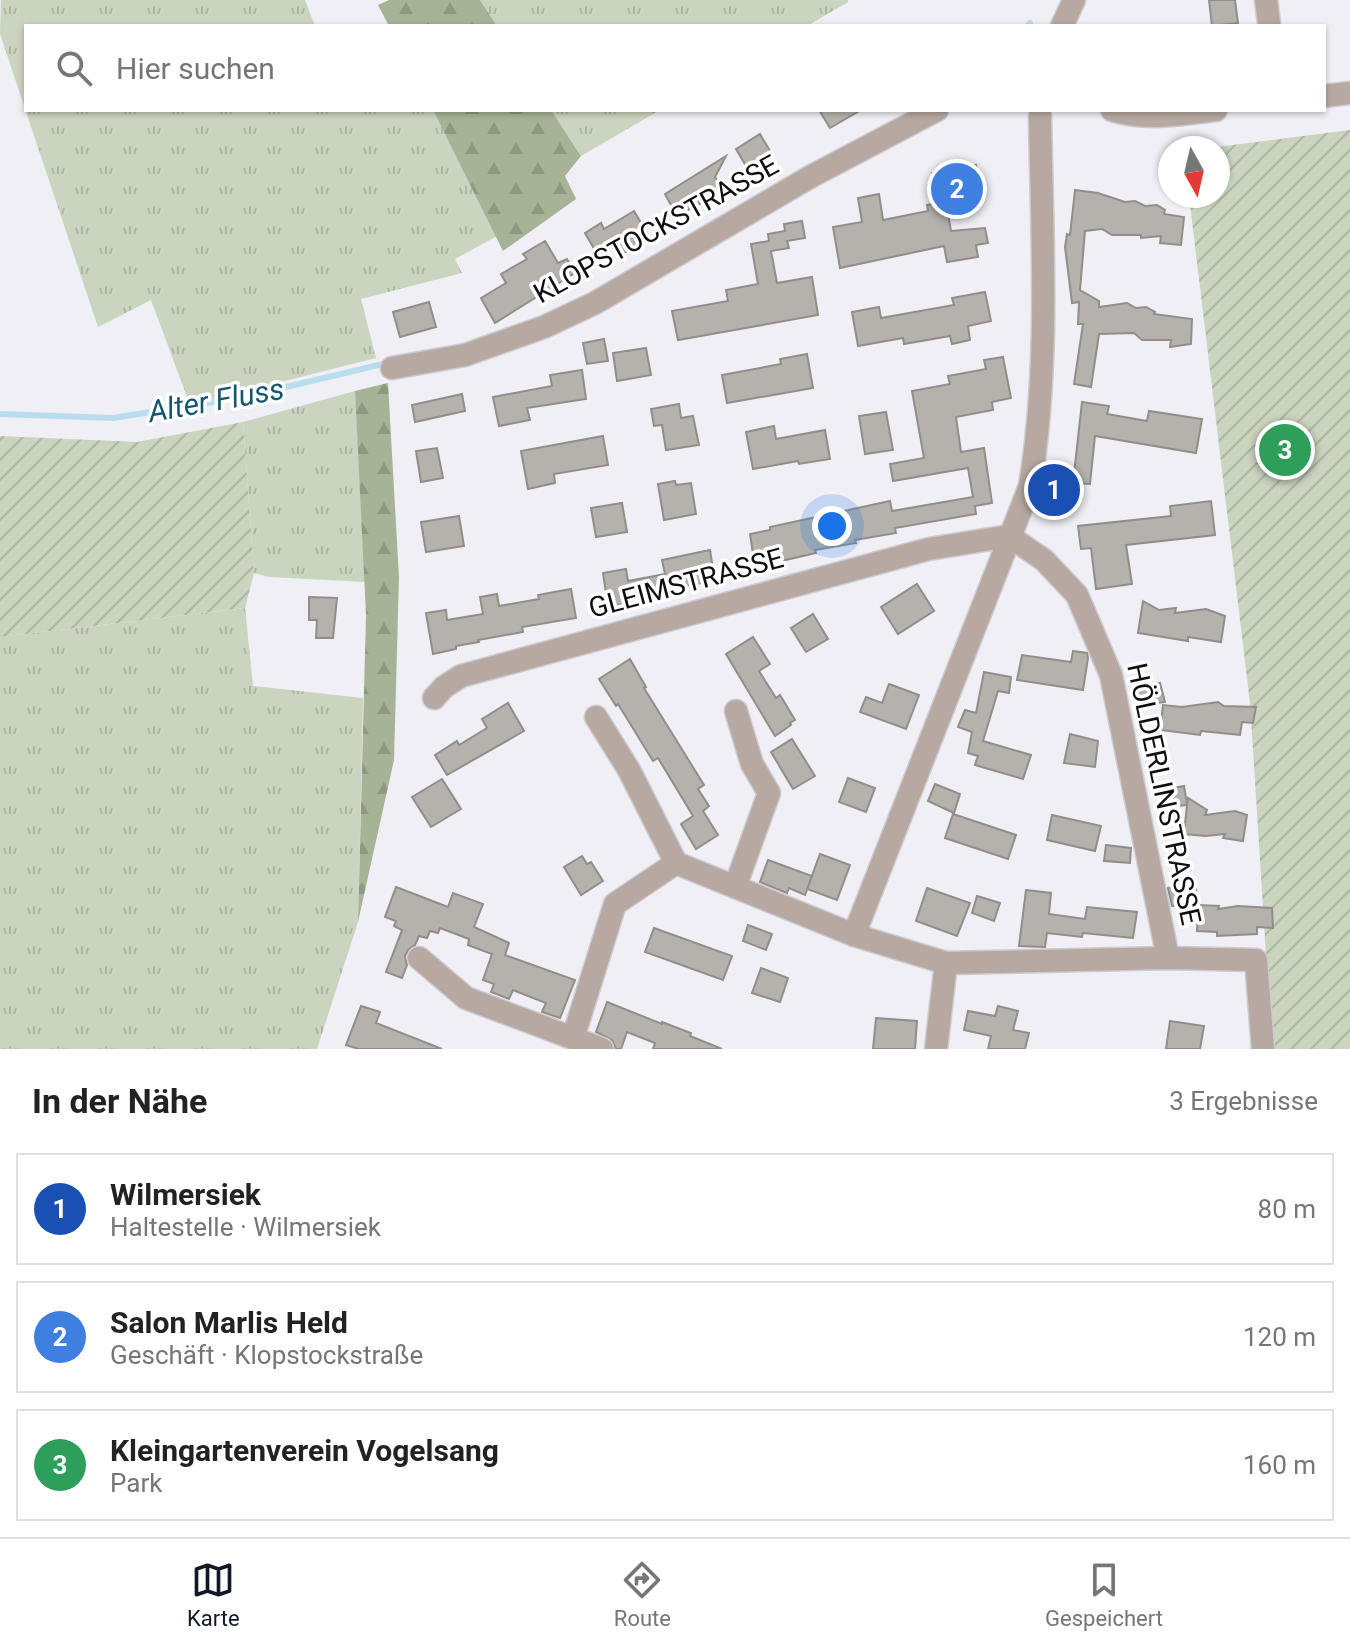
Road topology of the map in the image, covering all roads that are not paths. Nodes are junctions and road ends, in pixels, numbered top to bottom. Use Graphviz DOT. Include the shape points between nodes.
graph roads {
  1 [pos="1074,0"];
  2 [pos="1266,0"];
  3 [pos="1269,23"];
  4 [pos="1063,24"];
  5 [pos="1350,93"];
  6 [pos="1326,96"];
  7 [pos="933,112"];
  8 [pos="1040,112"];
  9 [pos="1118,112"];
  10 [pos="1201,112"];
  11 [pos="392,368"];
  12 [pos="1009,536"];
  13 [pos="434,698"];
  14 [pos="736,711"];
  15 [pos="596,717"];
  16 [pos="676,863"];
  17 [pos="735,887"];
  18 [pos="854,935"];
  19 [pos="419,958"];
  20 [pos="1168,958"];
  21 [pos="946,963"];
  22 [pos="573,1038"];
  23 [pos="602,1049"];
  24 [pos="936,1049"];
  25 [pos="1263,1049"];
  1 -- 4 [label="street"];
  2 -- 3 [label="street"];
  5 -- 6 [label="street"];
  7 -- 11 [label="street, KLOPSTOCKSTRASSE" via="544,327 465,355"];
  8 -- 12 [label="street" via="1039,433 1030,486"];
  9 -- 10 [label="street"];
  12 -- 13 [label="street, GLEIMSTRASSE" via="929,549 461,676"];
  12 -- 18 [label="street"];
  12 -- 20 [label="street, HÖLDERLINSTRASSE" via="1044,560 1077,595 1111,675"];
  14 -- 17 [label="street" via="752,764 769,793"];
  15 -- 16 [label="street"];
  16 -- 17 [label="street"];
  16 -- 22 [label="street" via="615,904"];
  17 -- 18 [label="street"];
  18 -- 21 [label="street"];
  19 -- 22 [label="street" via="466,998"];
  20 -- 21 [label="street"];
  20 -- 25 [label="street" via="1256,960"];
  21 -- 24 [label="street"];
  22 -- 23 [label="street"];
}
